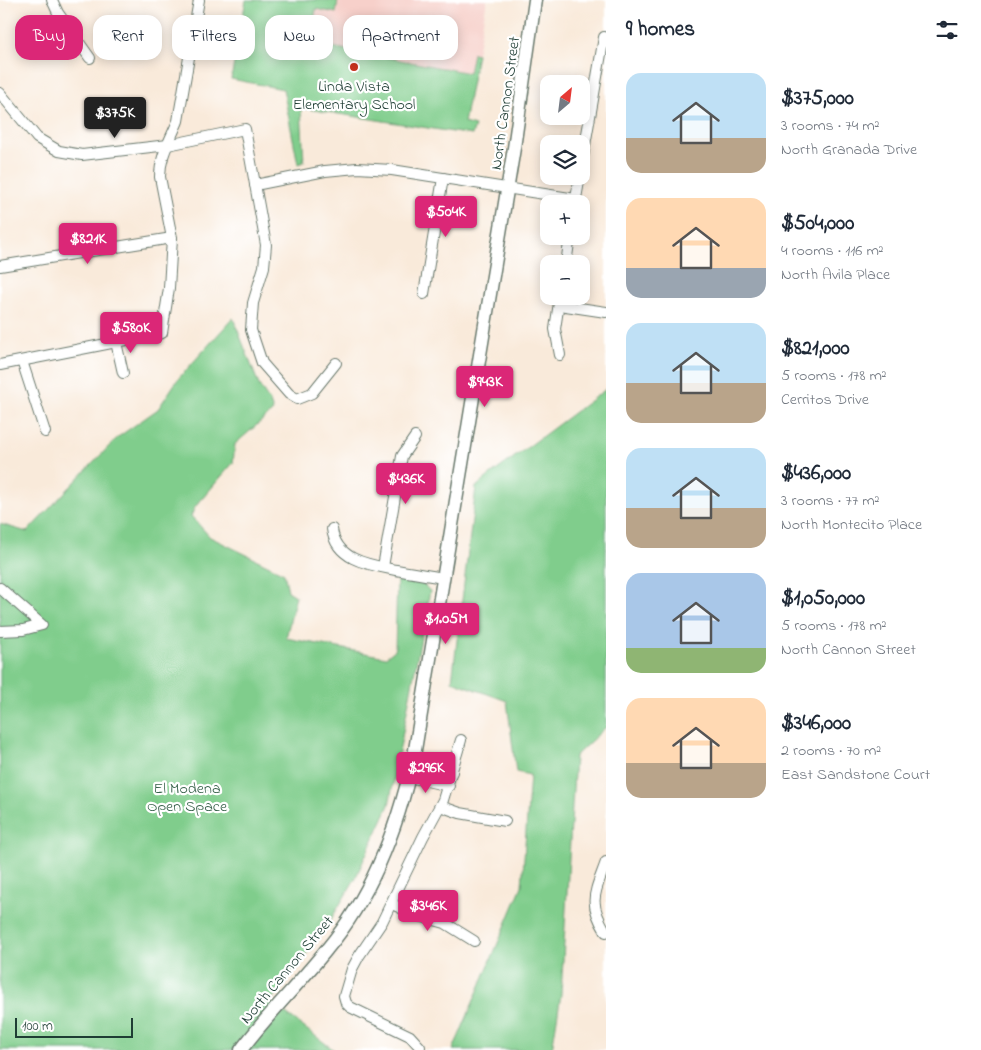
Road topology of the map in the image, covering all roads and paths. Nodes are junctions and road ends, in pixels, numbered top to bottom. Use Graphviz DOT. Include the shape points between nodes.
graph roads {
  1 [pos="52,0"];
  2 [pos="198,0"];
  3 [pos="535,0"];
  4 [pos="605,37"];
  5 [pos="90,58"];
  6 [pos="0,93"];
  7 [pos="587,135"];
  8 [pos="168,145"];
  9 [pos="443,178"];
  10 [pos="255,185"];
  11 [pos="508,188"];
  12 [pos="545,195"];
  13 [pos="172,238"];
  14 [pos="0,266"];
  15 [pos="424,294"];
  16 [pos="559,305"];
  17 [pos="577,305"];
  18 [pos="606,312"];
  19 [pos="116,342"];
  20 [pos="560,355"];
  21 [pos="22,361"];
  22 [pos="336,363"];
  23 [pos="0,365"];
  24 [pos="123,373"];
  25 [pos="45,432"];
  26 [pos="415,437"];
  27 [pos="332,529"];
  28 [pos="383,567"];
  29 [pos="443,578"];
  30 [pos="0,588"];
  31 [pos="0,631"];
  32 [pos="461,740"];
  33 [pos="412,763"];
  34 [pos="452,772"];
  35 [pos="409,777"];
  36 [pos="449,786"];
  37 [pos="440,806"];
  38 [pos="505,821"];
  39 [pos="606,862"];
  40 [pos="392,904"];
  41 [pos="606,932"];
  42 [pos="474,941"];
  43 [pos="420,1047"];
  44 [pos="241,1050"];
  1 -- 5 [label="street"];
  2 -- 8 [label="street" via="178,121"];
  3 -- 11 [label="main road, North Cannon Street"];
  4 -- 7 [label="street"];
  6 -- 8 [label="street" via="37,138 59,151 82,155"];
  8 -- 10 [label="street" via="245,129"];
  8 -- 13 [label="street" via="162,158 160,177"];
  9 -- 10 [label="street" via="357,168"];
  9 -- 11 [label="street"];
  9 -- 15 [label="street"];
  10 -- 22 [label="street" via="266,245 250,330 262,363 297,399 312,393"];
  11 -- 12 [label="street"];
  11 -- 29 [label="main road, North Cannon Street"];
  13 -- 14 [label="street"];
  13 -- 19 [label="street" via="162,334"];
  16 -- 20 [label="street" via="555,329"];
  17 -- 18 [label="street"];
  19 -- 21 [label="street"];
  19 -- 24 [label="street"];
  21 -- 23 [label="street"];
  21 -- 25 [label="street"];
  26 -- 28 [label="street" via="402,456"];
  27 -- 28 [label="street" via="334,541 343,552 358,561"];
  28 -- 29 [label="street"];
  29 -- 33 [label="main road, North Cannon Street"];
  30 -- 31 [label="street" via="42,626"];
  32 -- 34 [label="street"];
  33 -- 34 [label="street"];
  33 -- 35 [label="main road, North Cannon Street"];
  34 -- 36 [label="street"];
  35 -- 36 [label="street"];
  35 -- 44 [label="main road, North Cannon Street" via="383,857 350,918 328,949"];
  36 -- 37 [label="street"];
  37 -- 38 [label="street"];
  37 -- 40 [label="street"];
  39 -- 41 [label="street" via="593,901"];
  40 -- 42 [label="street" via="445,924"];
  40 -- 43 [label="street" via="359,956 344,993 346,1003 354,1009 410,1036"];
}
